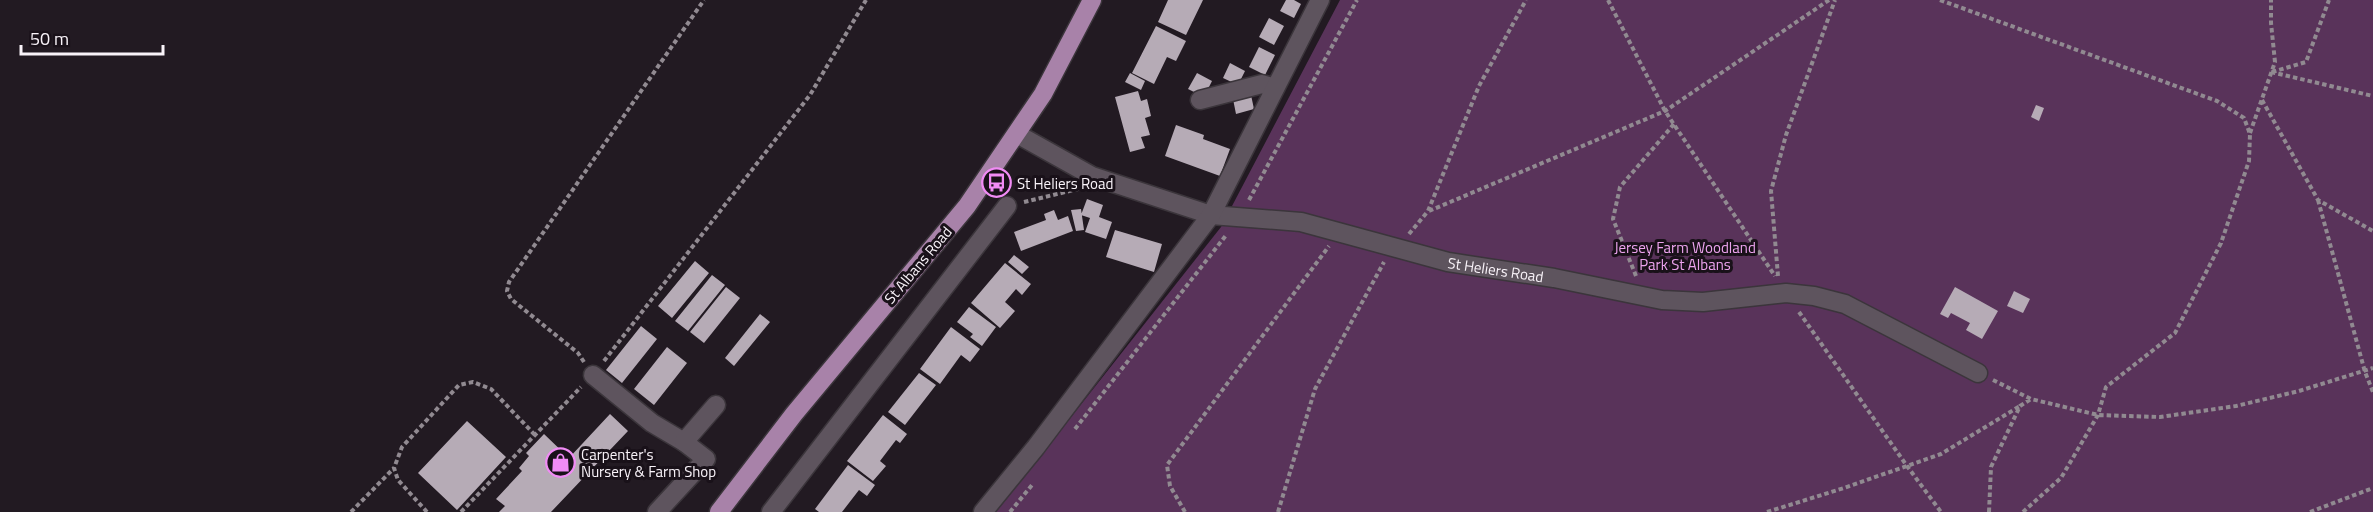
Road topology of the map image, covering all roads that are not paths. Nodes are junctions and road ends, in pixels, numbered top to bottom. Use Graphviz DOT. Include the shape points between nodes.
graph roads {
  1 [pos="1092,0"];
  2 [pos="1320,0"];
  3 [pos="1275,88"];
  4 [pos="1200,100"];
  5 [pos="1017,134"];
  6 [pos="1007,206"];
  7 [pos="1211,215"];
  8 [pos="1978,373"];
  9 [pos="593,375"];
  10 [pos="716,405"];
  11 [pos="684,442"];
  12 [pos="657,512"];
  13 [pos="719,512"];
  14 [pos="771,512"];
  15 [pos="983,512"];
  1 -- 5 [label="main road, St Albans Road" via="1043,94"];
  2 -- 3 [label="street"];
  3 -- 4 [label="street" via="1262,84"];
  3 -- 7 [label="street"];
  5 -- 7 [label="street, St Heliers Road" via="1092,176"];
  5 -- 13 [label="main road, St Albans Road" via="967,206 794,414"];
  6 -- 14 [label="street"];
  7 -- 8 [label="street, St Heliers Road" via="1301,222 1448,262 1683,302 1786,293 1814,296 1845,304"];
  7 -- 15 [label="street"];
  9 -- 11 [label="street" via="652,423"];
  10 -- 11 [label="street"];
  11 -- 12 [label="street" via="706,459"];
}
